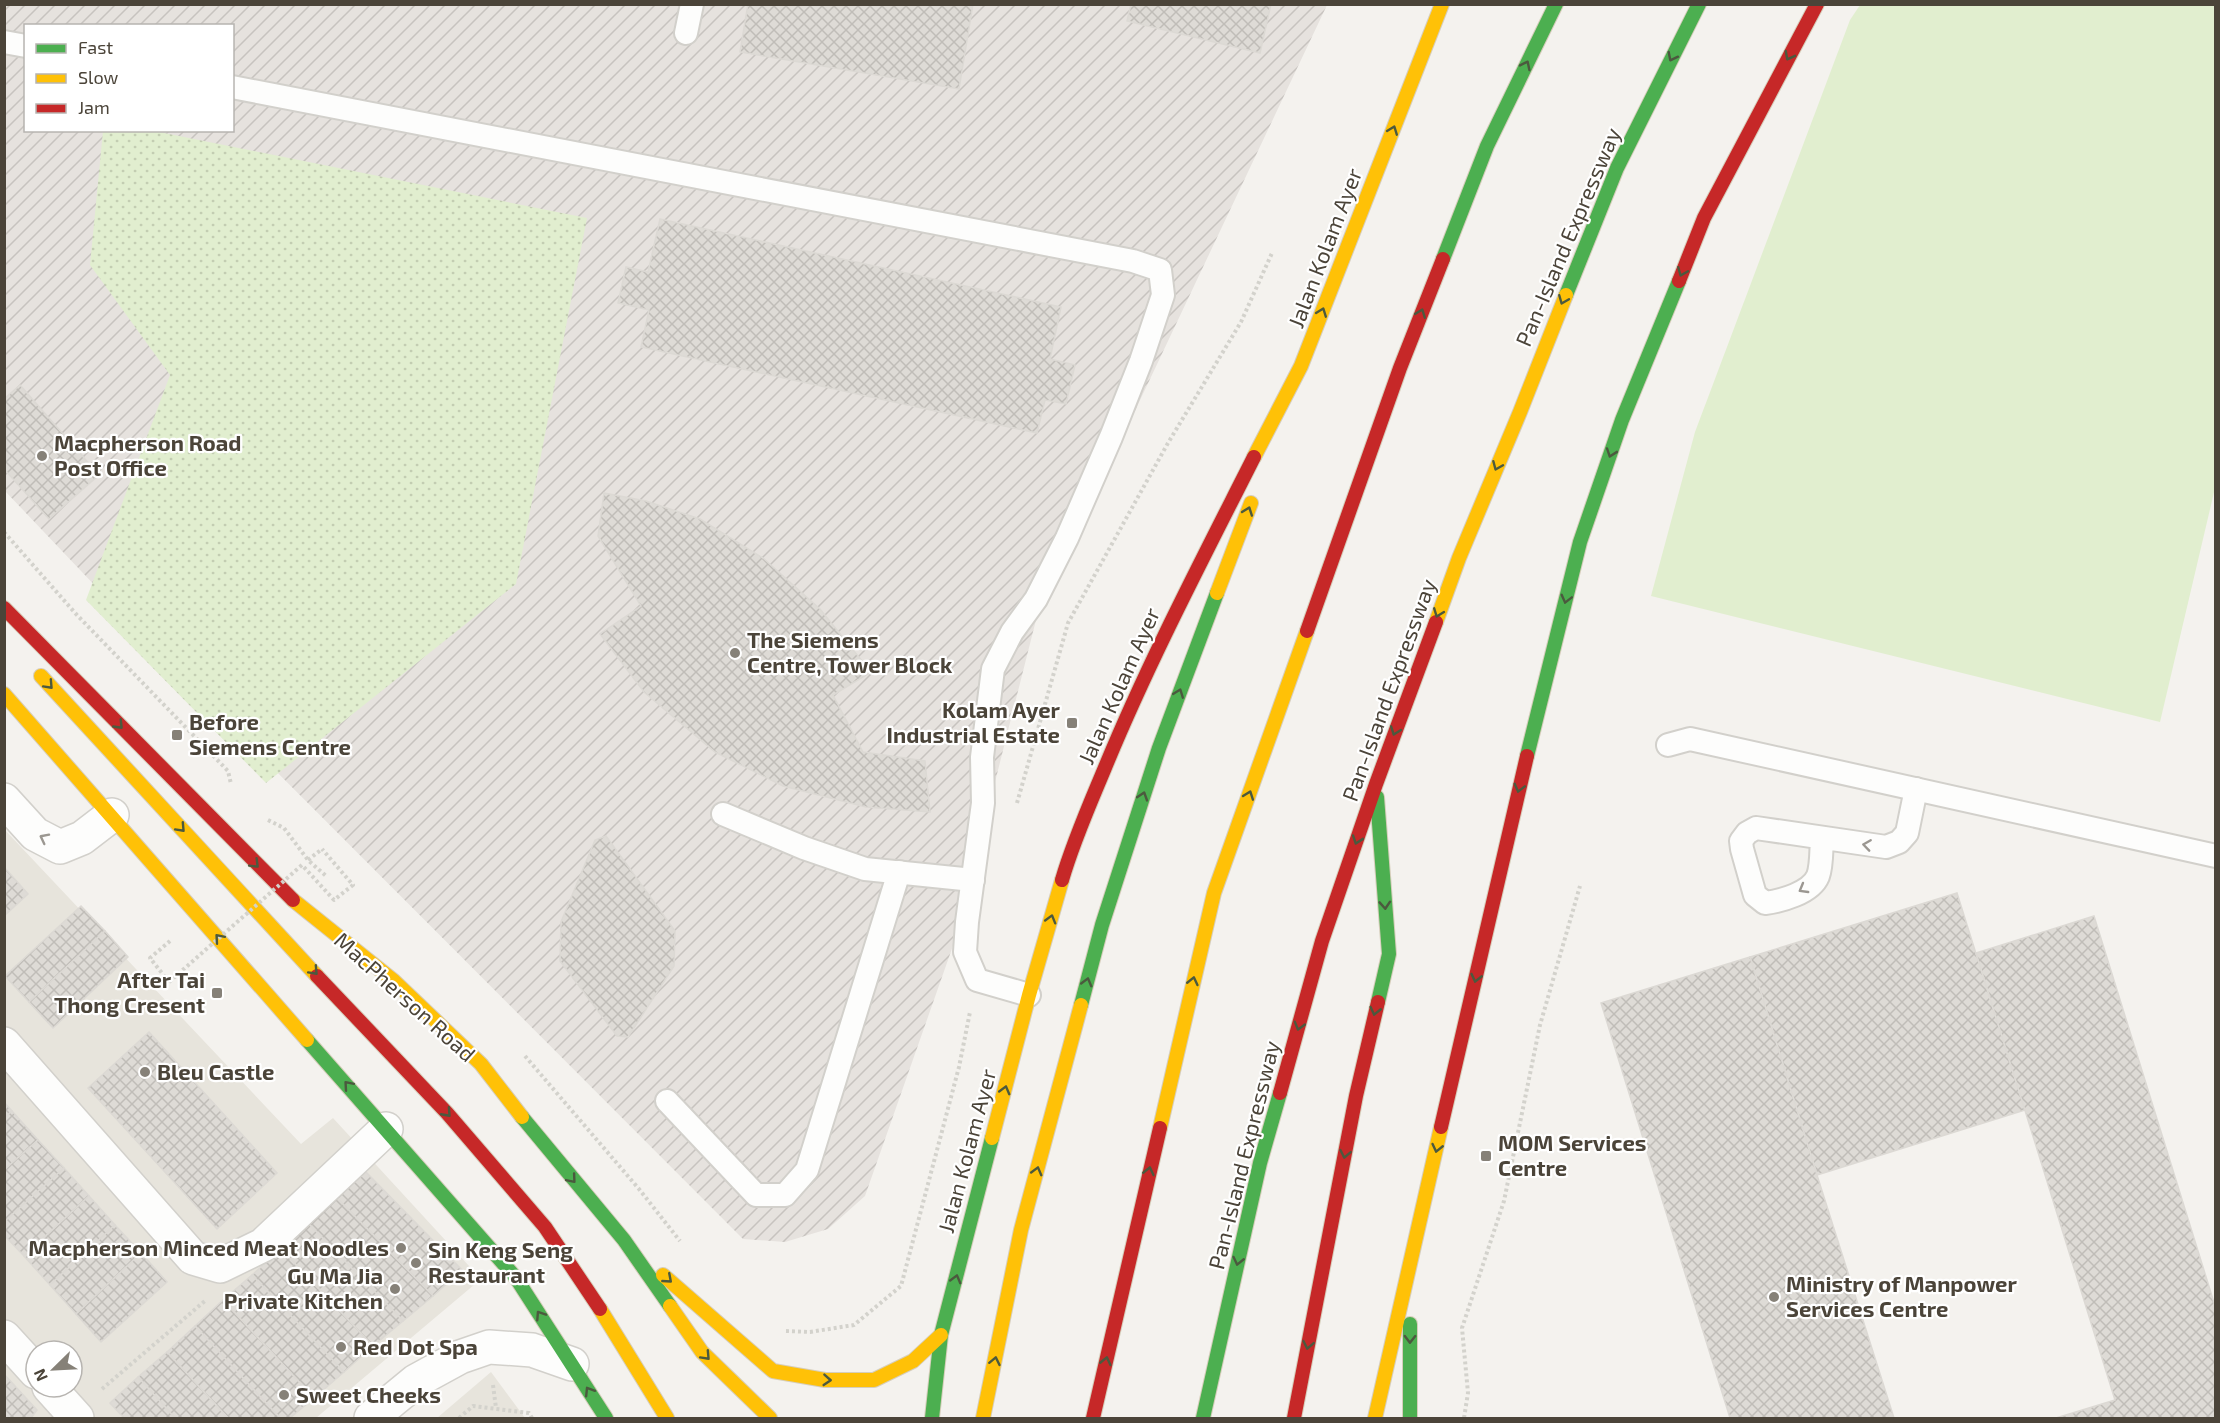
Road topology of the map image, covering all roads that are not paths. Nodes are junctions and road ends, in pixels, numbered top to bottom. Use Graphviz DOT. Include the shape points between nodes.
graph roads {
  1 [pos="692,4"];
  2 [pos="1442,4"];
  3 [pos="1556,4"];
  4 [pos="1699,4"];
  5 [pos="1817,4"];
  6 [pos="686,33"];
  7 [pos="4,42"];
  8 [pos="24,46"];
  9 [pos="234,87"];
  10 [pos="1301,366"];
  11 [pos="1261,474"];
  12 [pos="1253,495"];
  13 [pos="4,608"];
  14 [pos="4,620"];
  15 [pos="16,638"];
  16 [pos="32,667"];
  17 [pos="4,694"];
  18 [pos="1668,745"];
  19 [pos="1376,784"];
  20 [pos="1916,789"];
  21 [pos="4,800"];
  22 [pos="723,814"];
  23 [pos="112,815"];
  24 [pos="1822,838"];
  25 [pos="2216,856"];
  26 [pos="898,872"];
  27 [pos="974,880"];
  28 [pos="1029,995"];
  29 [pos="4,1044"];
  30 [pos="667,1101"];
  31 [pos="386,1129"];
  32 [pos="624,1240"];
  33 [pos="1411,1259"];
  34 [pos="941,1335"];
  35 [pos="4,1337"];
  36 [pos="24,1359"];
  37 [pos="572,1364"];
  38 [pos="60,1399"];
  39 [pos="75,1416"];
  40 [pos="371,1419"];
  41 [pos="606,1419"];
  42 [pos="667,1419"];
  43 [pos="770,1419"];
  44 [pos="932,1419"];
  45 [pos="983,1419"];
  46 [pos="1093,1419"];
  47 [pos="1203,1419"];
  48 [pos="1294,1419"];
  49 [pos="1375,1419"];
  50 [pos="1410,1419"];
  1 -- 6 [label="lane"];
  10 -- 2 [label="main road, Jalan Kolam Ayer, one-way"];
  46 -- 3 [label="main road, one-way" via="1214,893 1400,368 1487,146"];
  4 -- 19 [label="main road, Pan-Island Expressway, one-way" via="1617,168 1459,558"];
  5 -- 33 [label="main road, one-way" via="1704,218 1622,420 1580,542 1512,816"];
  7 -- 8 [label="lane"];
  9 -- 27 [label="lane" via="1133,261 1160,270 1162,295 1111,437 1062,548 993,669 982,757 983,803"];
  10 -- 11 [label="main road"];
  28 -- 10 [label="main road, Jalan Kolam Ayer, one-way" via="1069,855 1123,724"];
  45 -- 12 [label="main road, one-way" via="1022,1230 1102,925 1158,748"];
  13 -- 32 [label="main road, MacPherson Road, one-way" via="285,894 394,981 480,1064"];
  14 -- 15 [label="main road"];
  16 -- 42 [label="main road, one-way" via="447,1113 545,1227"];
  17 -- 23 [label="main road"];
  18 -- 20 [label="lane" via="1690,739"];
  19 -- 47 [label="main road, Pan-Island Expressway, one-way" via="1322,941 1260,1163"];
  19 -- 48 [label="main road, one-way" via="1389,954 1356,1096"];
  20 -- 24 [label="lane, one-way" via="1907,833 1899,842 1886,847"];
  20 -- 25 [label="lane"];
  23 -- 21 [label="street, one-way" via="82,838 60,847 35,834"];
  22 -- 26 [label="lane" via="865,869"];
  31 -- 23 [label="main road, one-way"];
  26 -- 27 [label="lane"];
  26 -- 30 [label="lane" via="807,1170 784,1195 756,1195"];
  27 -- 28 [label="lane" via="965,952 977,980"];
  34 -- 28 [label="main road, Jalan Kolam Ayer, one-way"];
  29 -- 31 [label="street" via="193,1258 220,1266 263,1245"];
  37 -- 31 [label="main road, one-way" via="516,1278"];
  32 -- 34 [label="main road, one-way" via="773,1371 825,1380 874,1380 914,1361"];
  32 -- 43 [label="main road, MacPherson Road, one-way" via="702,1352"];
  33 -- 49 [label="main road"];
  33 -- 50 [label="main road, one-way"];
  34 -- 44 [label="main road, Jalan Kolam Ayer"];
  35 -- 36 [label="street"];
  37 -- 40 [label="street" via="532,1350 489,1347 460,1357 416,1382"];
  41 -- 37 [label="main road, one-way"];
  38 -- 39 [label="street"];
}
